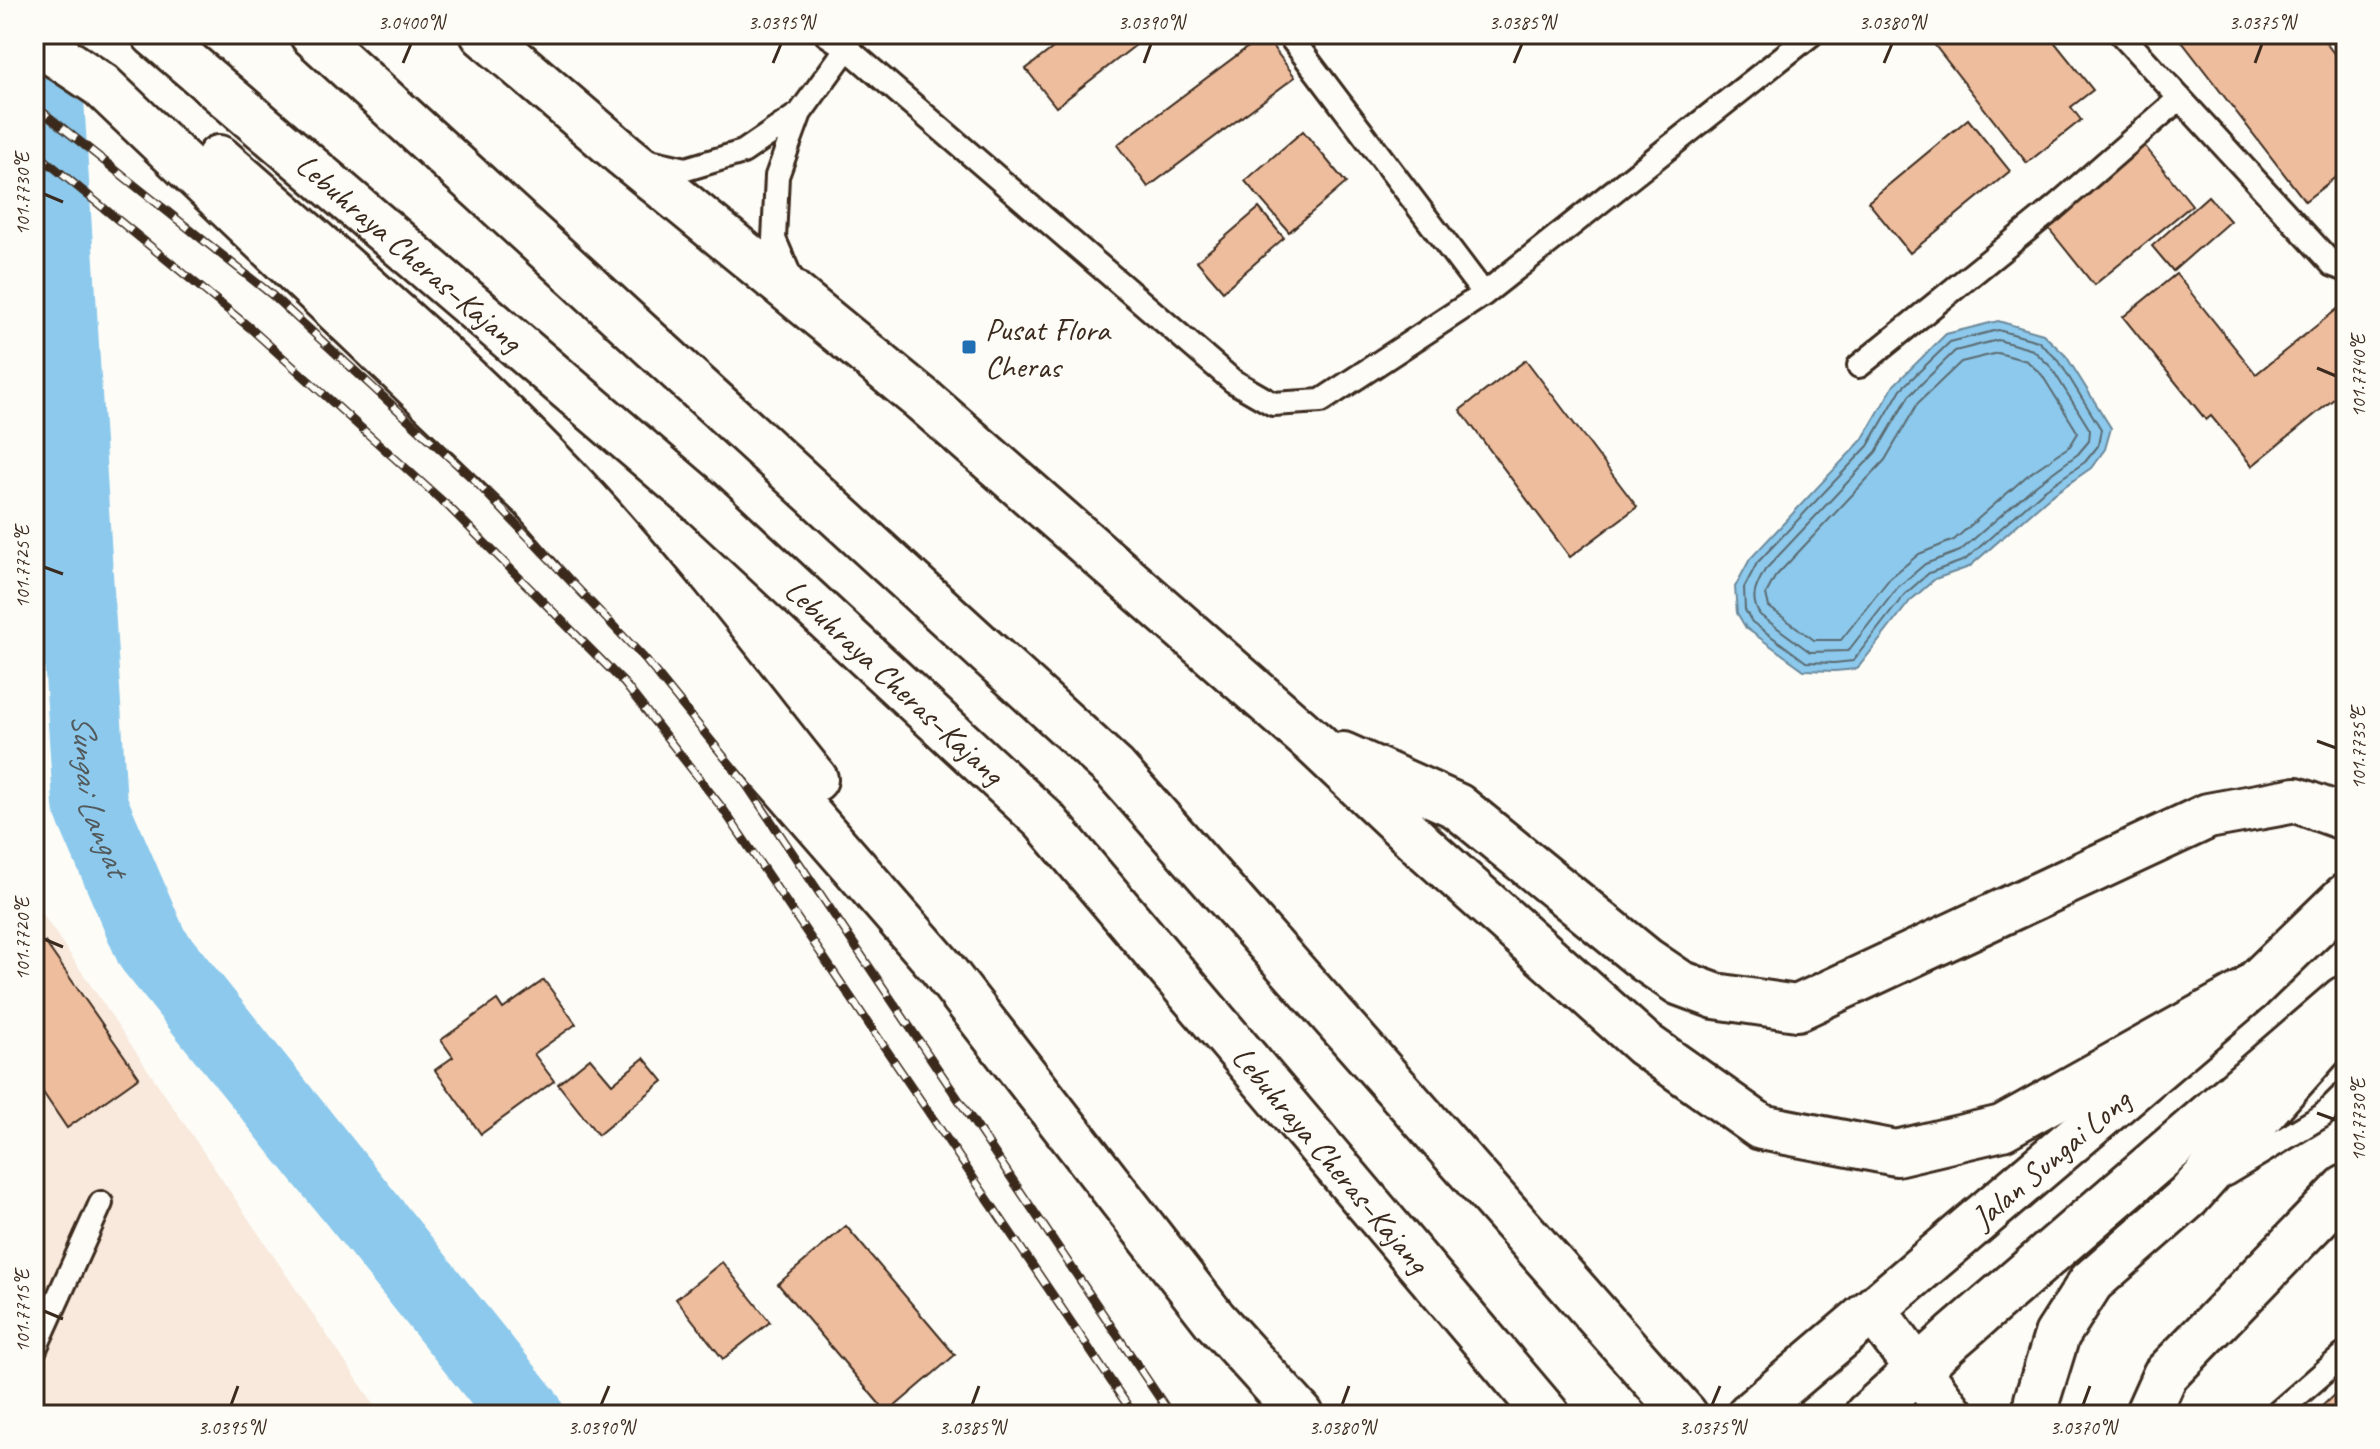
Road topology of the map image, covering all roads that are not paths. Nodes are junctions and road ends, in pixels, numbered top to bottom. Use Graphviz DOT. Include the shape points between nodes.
graph roads {
  1 [pos="79,34"];
  2 [pos="154,34"];
  3 [pos="312,34"];
  4 [pos="483,34"];
  5 [pos="826,34"];
  6 [pos="1288,34"];
  7 [pos="1812,34"];
  8 [pos="2121,34"];
  9 [pos="34,40"];
  10 [pos="847,48"];
  11 [pos="2180,98"];
  12 [pos="800,113"];
  13 [pos="624,155"];
  14 [pos="2346,270"];
  15 [pos="1484,294"];
  16 [pos="801,299"];
  17 [pos="1859,366"];
  18 [pos="1314,743"];
  19 [pos="2346,818"];
  20 [pos="2346,896"];
  21 [pos="941,967"];
  22 [pos="2249,990"];
  23 [pos="2346,998"];
  24 [pos="2346,1019"];
  25 [pos="2346,1092"];
  26 [pos="2346,1188"];
  27 [pos="2188,1197"];
  28 [pos="101,1203"];
  29 [pos="1874,1311"];
  30 [pos="1214,1319"];
  31 [pos="34,1351"];
  32 [pos="2346,1353"];
  33 [pos="1917,1368"];
  34 [pos="1873,1410"];
  35 [pos="1275,1415"];
  36 [pos="1301,1415"];
  37 [pos="1547,1415"];
  38 [pos="1685,1415"];
  39 [pos="1749,1415"];
  40 [pos="1952,1415"];
  41 [pos="2038,1415"];
  42 [pos="2147,1415"];
  43 [pos="2275,1415"];
  1 -- 21 [label="main road" via="448,361 563,475 642,562 833,801"];
  2 -- 37 [label="main road, Lebuhraya Cheras–Kajang" via="700,501 1044,820"];
  3 -- 38 [label="main road" via="1115,769"];
  4 -- 13 [label="main road"];
  5 -- 10 [label="lane"];
  6 -- 15 [label="lane"];
  7 -- 15 [label="lane"];
  8 -- 11 [label="lane"];
  9 -- 21 [label="main road" via="101,85 533,498"];
  10 -- 12 [label="lane"];
  10 -- 15 [label="lane" via="1233,381 1273,404 1321,401"];
  11 -- 14 [label="lane" via="2333,265"];
  11 -- 17 [label="lane"];
  12 -- 13 [label="lane" via="743,152 686,169"];
  12 -- 16 [label="lane" via="777,176 774,239"];
  13 -- 16 [label="main road"];
  16 -- 18 [label="main road"];
  18 -- 19 [label="main road" via="1457,806 1680,983 1715,996 1797,1008 2208,816 2296,800"];
  18 -- 22 [label="main road" via="1644,1044 1761,1127 1896,1153 2002,1128"];
  20 -- 22 [label="main road, Jalan Sungai Long"];
  21 -- 30 [label="main road"];
  22 -- 29 [label="main road, Jalan Sungai Long"];
  23 -- 33 [label="main road"];
  24 -- 27 [label="main road"];
  25 -- 27 [label="lane" via="2322,1116"];
  26 -- 42 [label="main road" via="2165,1375"];
  27 -- 41 [label="main road" via="2091,1282 2057,1335 2037,1400"];
  28 -- 31 [label="lane"];
  29 -- 33 [label="main road"];
  29 -- 39 [label="main road, Jalan Sungai Long"];
  30 -- 35 [label="main road"];
  30 -- 36 [label="main road"];
  32 -- 43 [label="lane"];
  33 -- 34 [label="main road"];
  33 -- 40 [label="main road"];
}
